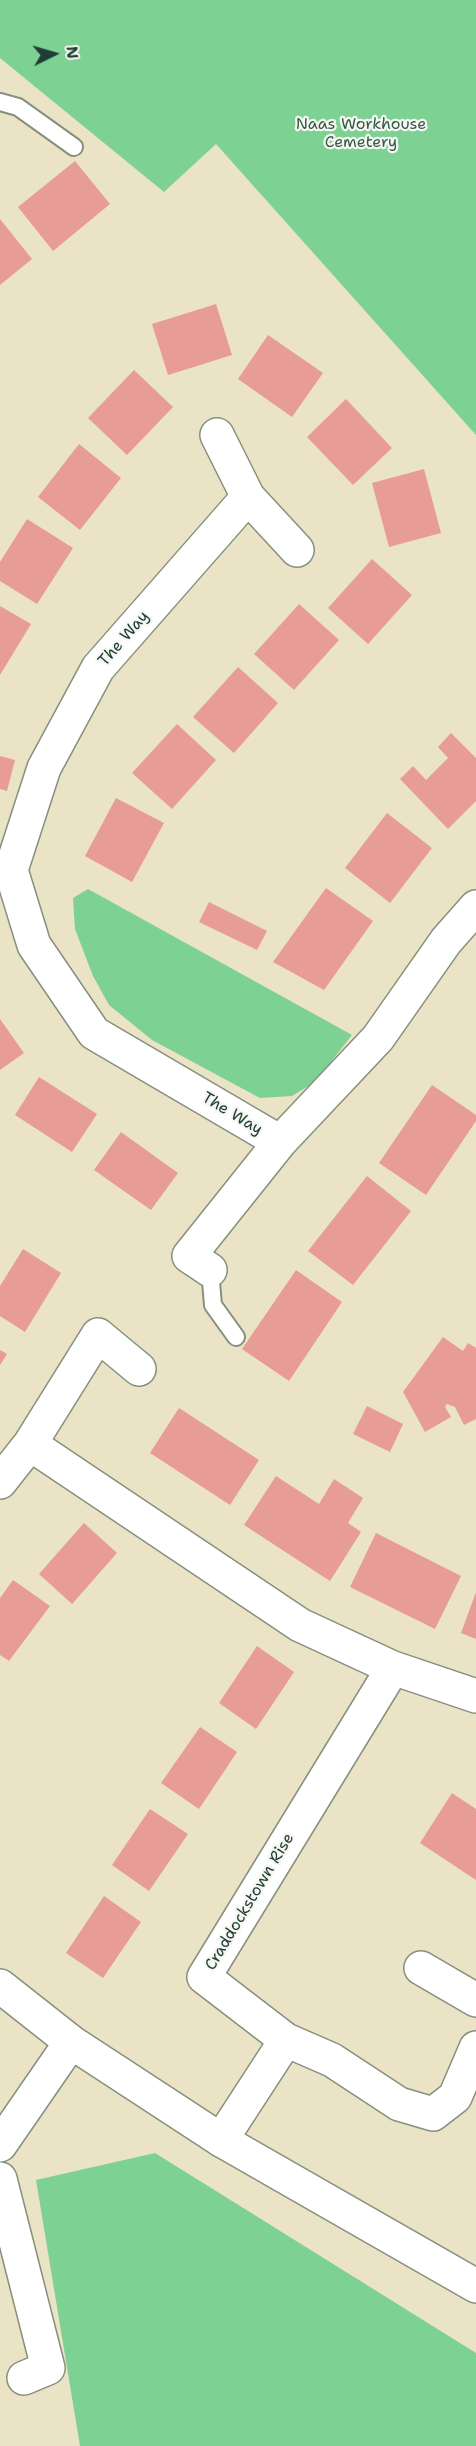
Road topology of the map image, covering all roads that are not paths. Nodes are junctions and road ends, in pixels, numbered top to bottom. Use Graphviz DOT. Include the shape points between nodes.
graph roads {
  1 [pos="0,102"];
  2 [pos="74,147"];
  3 [pos="217,435"];
  4 [pos="248,496"];
  5 [pos="297,550"];
  6 [pos="6,869"];
  7 [pos="476,907"];
  8 [pos="280,1142"];
  9 [pos="210,1270"];
  10 [pos="236,1337"];
  11 [pos="139,1369"];
  12 [pos="30,1444"];
  13 [pos="0,1482"];
  14 [pos="393,1668"];
  15 [pos="476,1696"];
  16 [pos="421,1968"];
  17 [pos="0,1986"];
  18 [pos="476,2000"];
  19 [pos="286,2040"];
  20 [pos="71,2042"];
  21 [pos="476,2048"];
  22 [pos="221,2140"];
  23 [pos="0,2145"];
  24 [pos="0,2179"];
  25 [pos="476,2286"];
  26 [pos="36,2373"];
  1 -- 2 [label="lane" via="18,107"];
  3 -- 4 [label="street"];
  4 -- 5 [label="street"];
  4 -- 6 [label="street, The Way" via="98,668 44,768"];
  6 -- 8 [label="street, The Way" via="34,945 94,1033"];
  7 -- 8 [label="street, The Way" via="446,941 378,1038"];
  8 -- 9 [label="street, The Way" via="189,1256"];
  9 -- 10 [label="lane" via="213,1305"];
  11 -- 12 [label="street" via="98,1335"];
  12 -- 13 [label="street"];
  12 -- 14 [label="street" via="300,1625"];
  14 -- 15 [label="street"];
  14 -- 19 [label="street, Craddockstown Rise" via="204,1977"];
  16 -- 18 [label="street"];
  17 -- 20 [label="street"];
  19 -- 21 [label="street" via="332,2060 399,2104 433,2114 455,2097"];
  19 -- 22 [label="street"];
  20 -- 22 [label="street"];
  20 -- 23 [label="street"];
  22 -- 25 [label="street"];
  24 -- 26 [label="street"];
}
